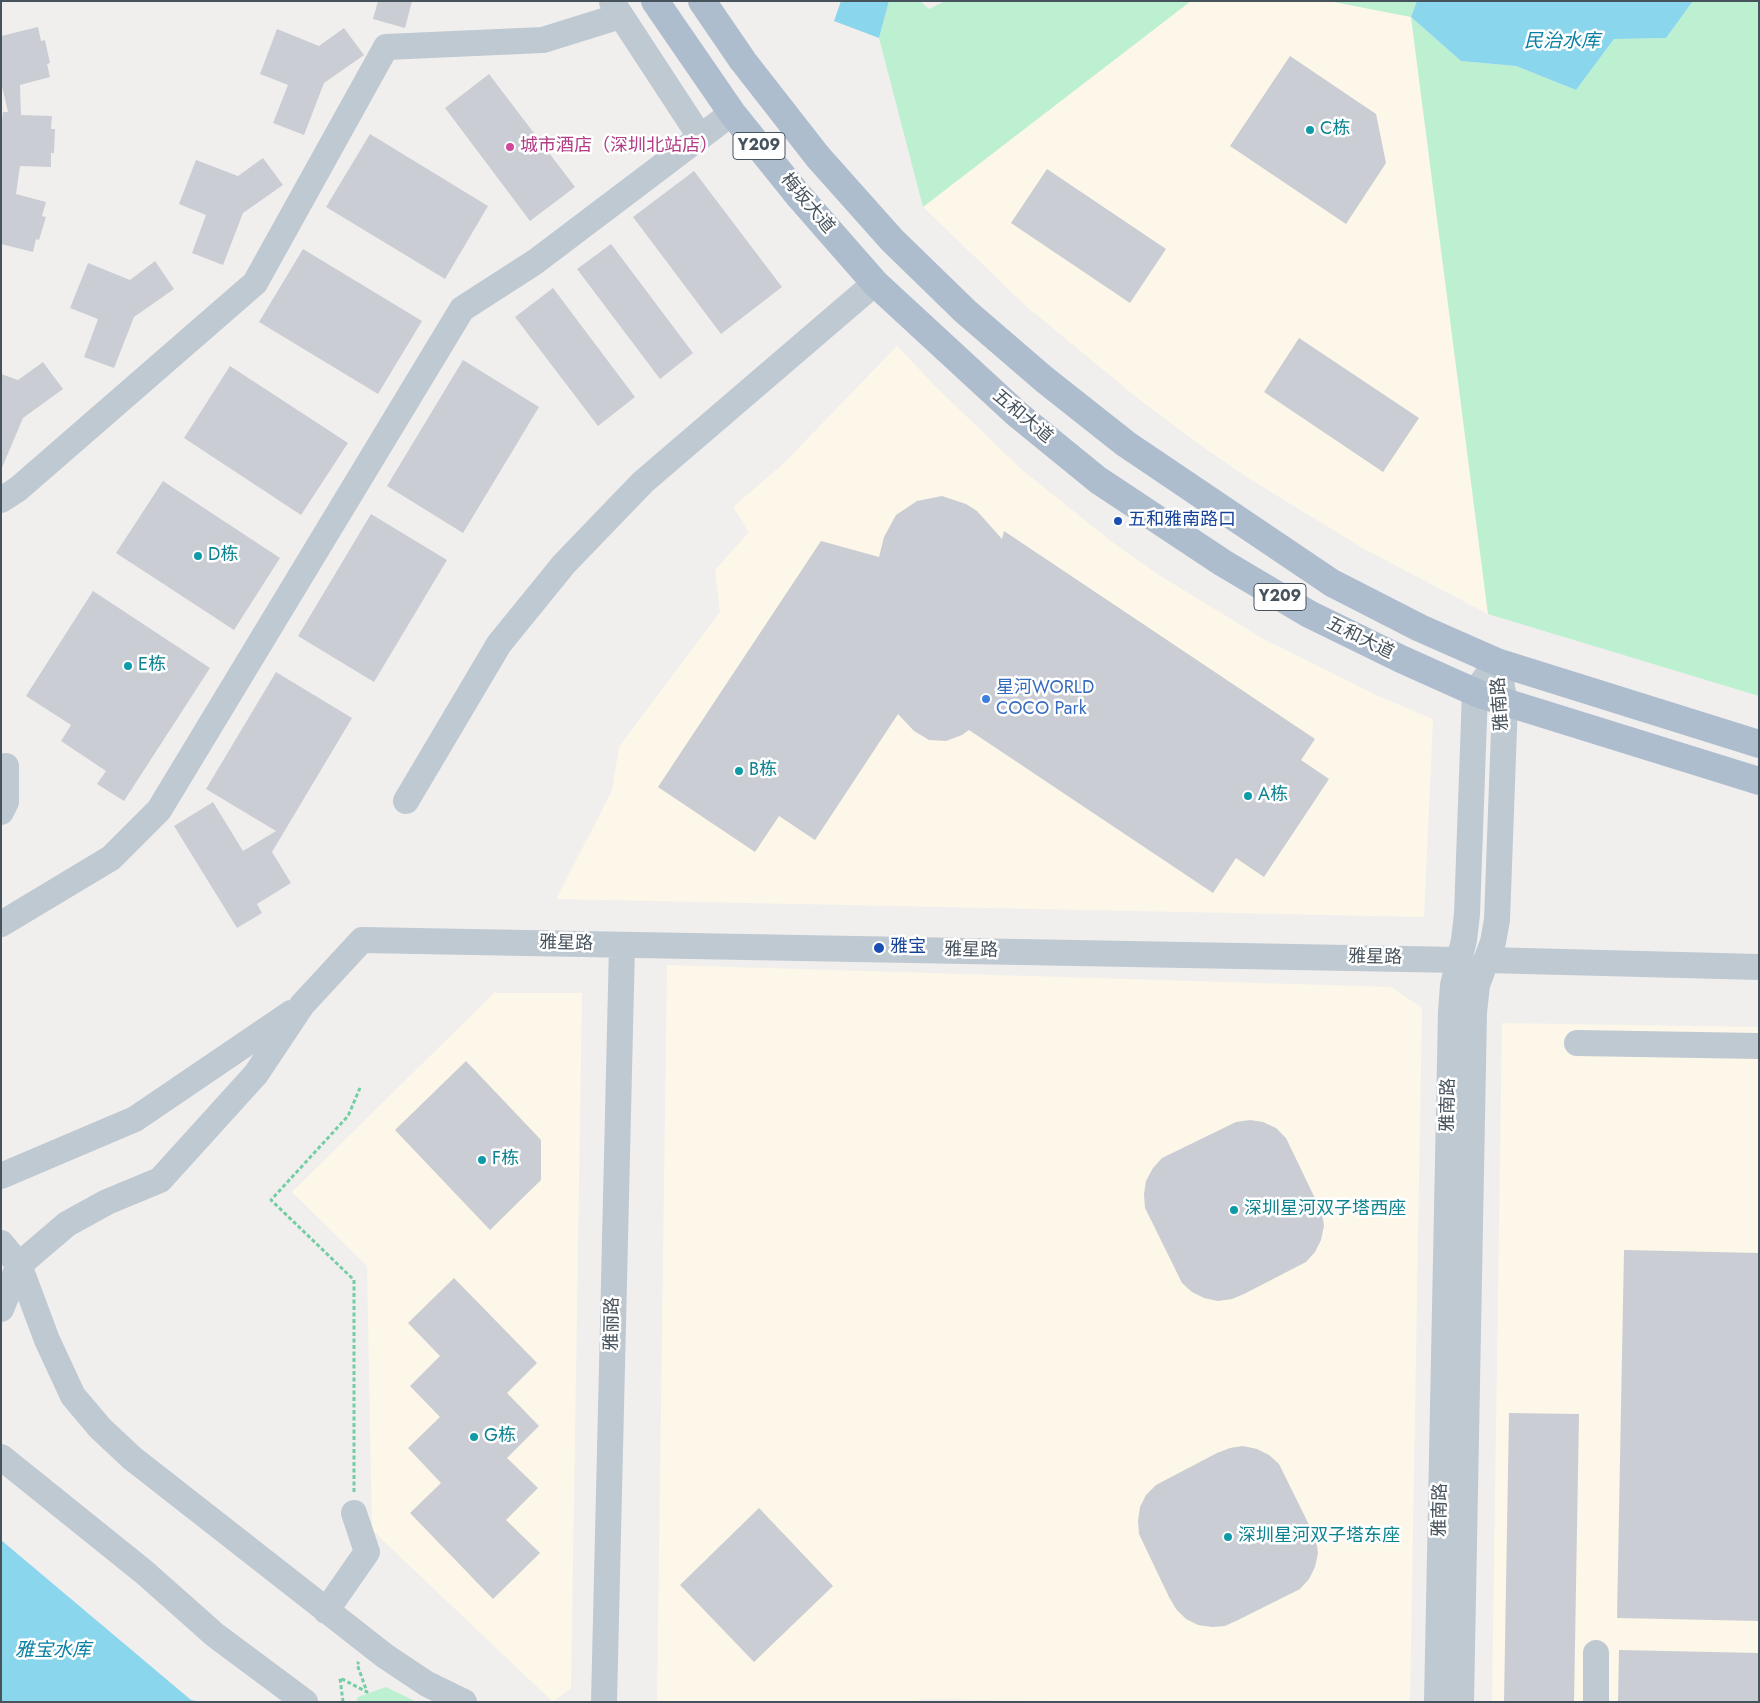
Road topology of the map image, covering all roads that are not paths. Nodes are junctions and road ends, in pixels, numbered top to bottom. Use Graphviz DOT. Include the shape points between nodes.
graph roads {
  1 [pos="655,1"];
  2 [pos="702,1"];
  3 [pos="616,8"];
  4 [pos="732,112"];
  5 [pos="699,135"];
  6 [pos="874,283"];
  7 [pos="1,500"];
  8 [pos="1497,662"];
  9 [pos="1475,692"];
  10 [pos="1505,702"];
  11 [pos="1759,744"];
  12 [pos="6,766"];
  13 [pos="1759,782"];
  14 [pos="406,801"];
  15 [pos="1,812"];
  16 [pos="1,924"];
  17 [pos="622,945"];
  18 [pos="1459,960"];
  19 [pos="1486,960"];
  20 [pos="1759,967"];
  21 [pos="302,1005"];
  22 [pos="1577,1043"];
  23 [pos="1759,1046"];
  24 [pos="1,1176"];
  25 [pos="1,1243"];
  26 [pos="19,1265"];
  27 [pos="1,1309"];
  28 [pos="1,1457"];
  29 [pos="354,1513"];
  30 [pos="326,1611"];
  31 [pos="1596,1653"];
  32 [pos="305,1702"];
  33 [pos="464,1702"];
  34 [pos="604,1702"];
  35 [pos="1437,1702"];
  36 [pos="1461,1702"];
  37 [pos="1596,1702"];
  1 -- 4 [label="main road, 梅坂大道 / Y209"];
  2 -- 8 [label="main road, 五和大道 / Y209" via="743,61 818,157 892,240 966,312 1045,380 1126,444 1332,584"];
  3 -- 5 [label="street"];
  3 -- 7 [label="street" via="543,40 386,47 255,283 18,489"];
  4 -- 5 [label="street"];
  4 -- 6 [label="main road, 梅坂大道 / Y209"];
  5 -- 16 [label="street" via="535,262 462,309 159,810 111,858"];
  6 -- 9 [label="main road, 五和大道 / Y209" via="1017,414 1098,480 1222,563 1309,614"];
  6 -- 14 [label="street" via="644,482 564,564 499,644"];
  8 -- 9 [label="street, 雅南路"];
  8 -- 10 [label="street, 雅南路"];
  8 -- 11 [label="main road, 五和大道 / Y209"];
  9 -- 10 [label="main road, 五和大道 / Y209"];
  9 -- 18 [label="street, 雅南路" via="1466,914"];
  10 -- 13 [label="main road, 五和大道 / Y209"];
  10 -- 19 [label="street, 雅南路" via="1497,920"];
  12 -- 15 [label="street" via="6,802"];
  17 -- 18 [label="street, 雅星路"];
  17 -- 21 [label="street, 雅星路" via="362,940"];
  17 -- 34 [label="street, 雅丽路"];
  18 -- 35 [label="street, 雅南路" via="1451,1012"];
  19 -- 20 [label="street"];
  19 -- 36 [label="street, 雅南路" via="1477,985 1474,1012"];
  21 -- 24 [label="street" via="135,1119"];
  21 -- 26 [label="street" via="256,1074 160,1180 107,1202 67,1224"];
  22 -- 23 [label="street"];
  25 -- 26 [label="street"];
  26 -- 27 [label="street"];
  26 -- 30 [label="street" via="47,1340 73,1396 100,1428 132,1458"];
  28 -- 32 [label="street" via="144,1572 215,1635"];
  29 -- 30 [label="street" via="367,1552"];
  30 -- 33 [label="street" via="427,1684"];
  31 -- 37 [label="street"];
}
